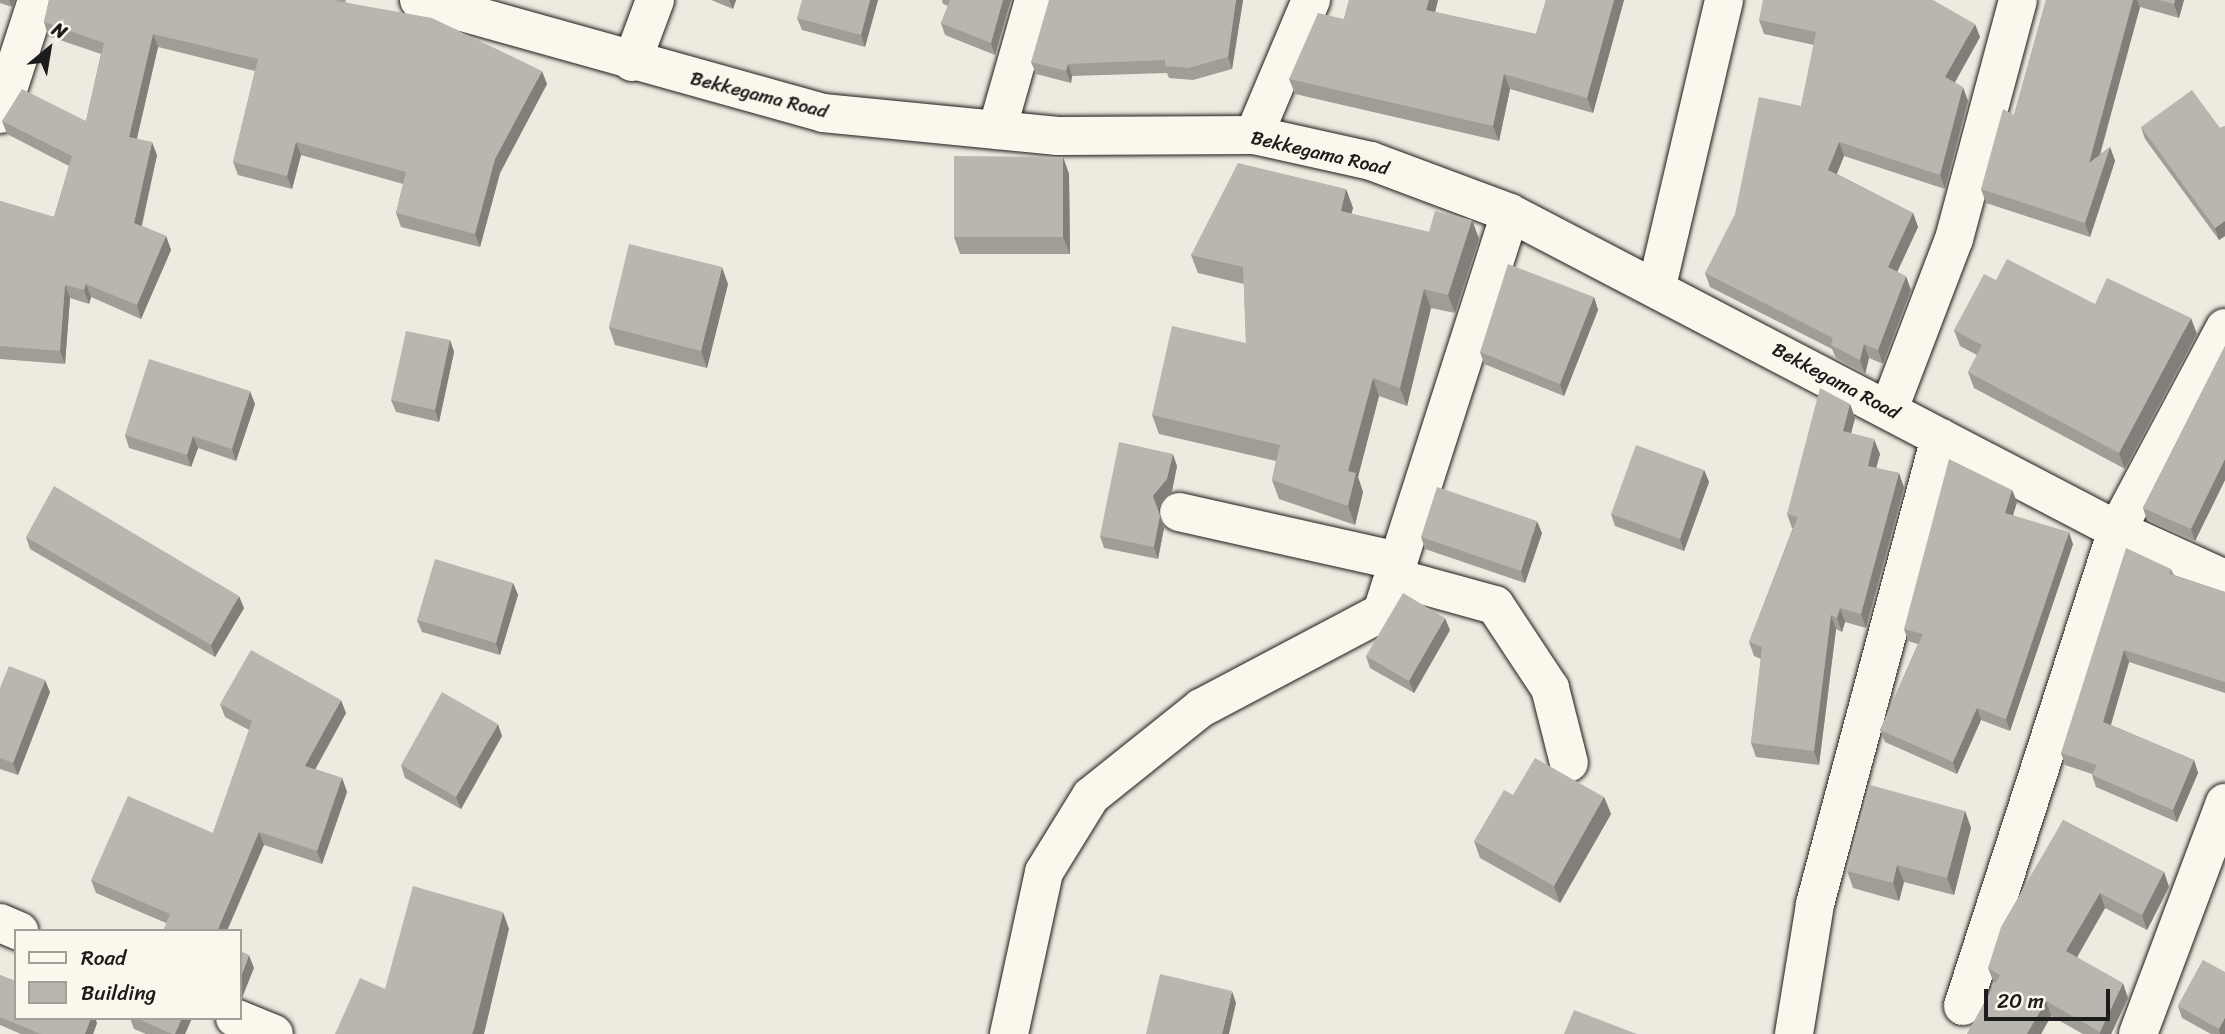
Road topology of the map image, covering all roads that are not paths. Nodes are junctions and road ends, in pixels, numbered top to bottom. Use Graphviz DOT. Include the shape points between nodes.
graph roads {
  1 [pos="37,0"];
  2 [pos="419,0"];
  3 [pos="655,0"];
  4 [pos="1034,0"];
  5 [pos="1311,0"];
  6 [pos="1724,0"];
  7 [pos="2018,0"];
  8 [pos="632,62"];
  9 [pos="0,114"];
  10 [pos="997,130"];
  11 [pos="1254,135"];
  12 [pos="1510,213"];
  13 [pos="1657,285"];
  14 [pos="2225,328"];
  15 [pos="1889,409"];
  16 [pos="1940,437"];
  17 [pos="1179,512"];
  18 [pos="2116,530"];
  19 [pos="1396,569"];
  20 [pos="2225,579"];
  21 [pos="1569,763"];
  22 [pos="2225,803"];
  23 [pos="1963,1006"];
  24 [pos="240,1020"];
  25 [pos="274,1034"];
  26 [pos="1009,1034"];
  27 [pos="1794,1034"];
  28 [pos="2138,1034"];
  1 -- 9 [label="street"];
  2 -- 8 [label="street, Bekkegama Road"];
  3 -- 8 [label="street"];
  4 -- 10 [label="street"];
  5 -- 11 [label="street"];
  6 -- 13 [label="street"];
  7 -- 15 [label="street" via="1954,239"];
  8 -- 10 [label="street, Bekkegama Road" via="823,113"];
  10 -- 11 [label="street, Bekkegama Road" via="1058,136"];
  11 -- 12 [label="street, Bekkegama Road" via="1371,161"];
  12 -- 13 [label="street, Bekkegama Road"];
  12 -- 19 [label="street"];
  13 -- 15 [label="street, Bekkegama Road"];
  14 -- 18 [label="street"];
  15 -- 16 [label="street, Bekkegama Road"];
  16 -- 18 [label="street, Bekkegama Road"];
  16 -- 27 [label="street" via="1815,904"];
  17 -- 19 [label="street"];
  18 -- 20 [label="street, Bekkegama Road"];
  18 -- 23 [label="street"];
  19 -- 21 [label="street" via="1495,605 1550,688"];
  19 -- 26 [label="street" via="1382,612 1201,708 1091,796 1044,872"];
  22 -- 28 [label="street"];
  24 -- 25 [label="street"];
}
